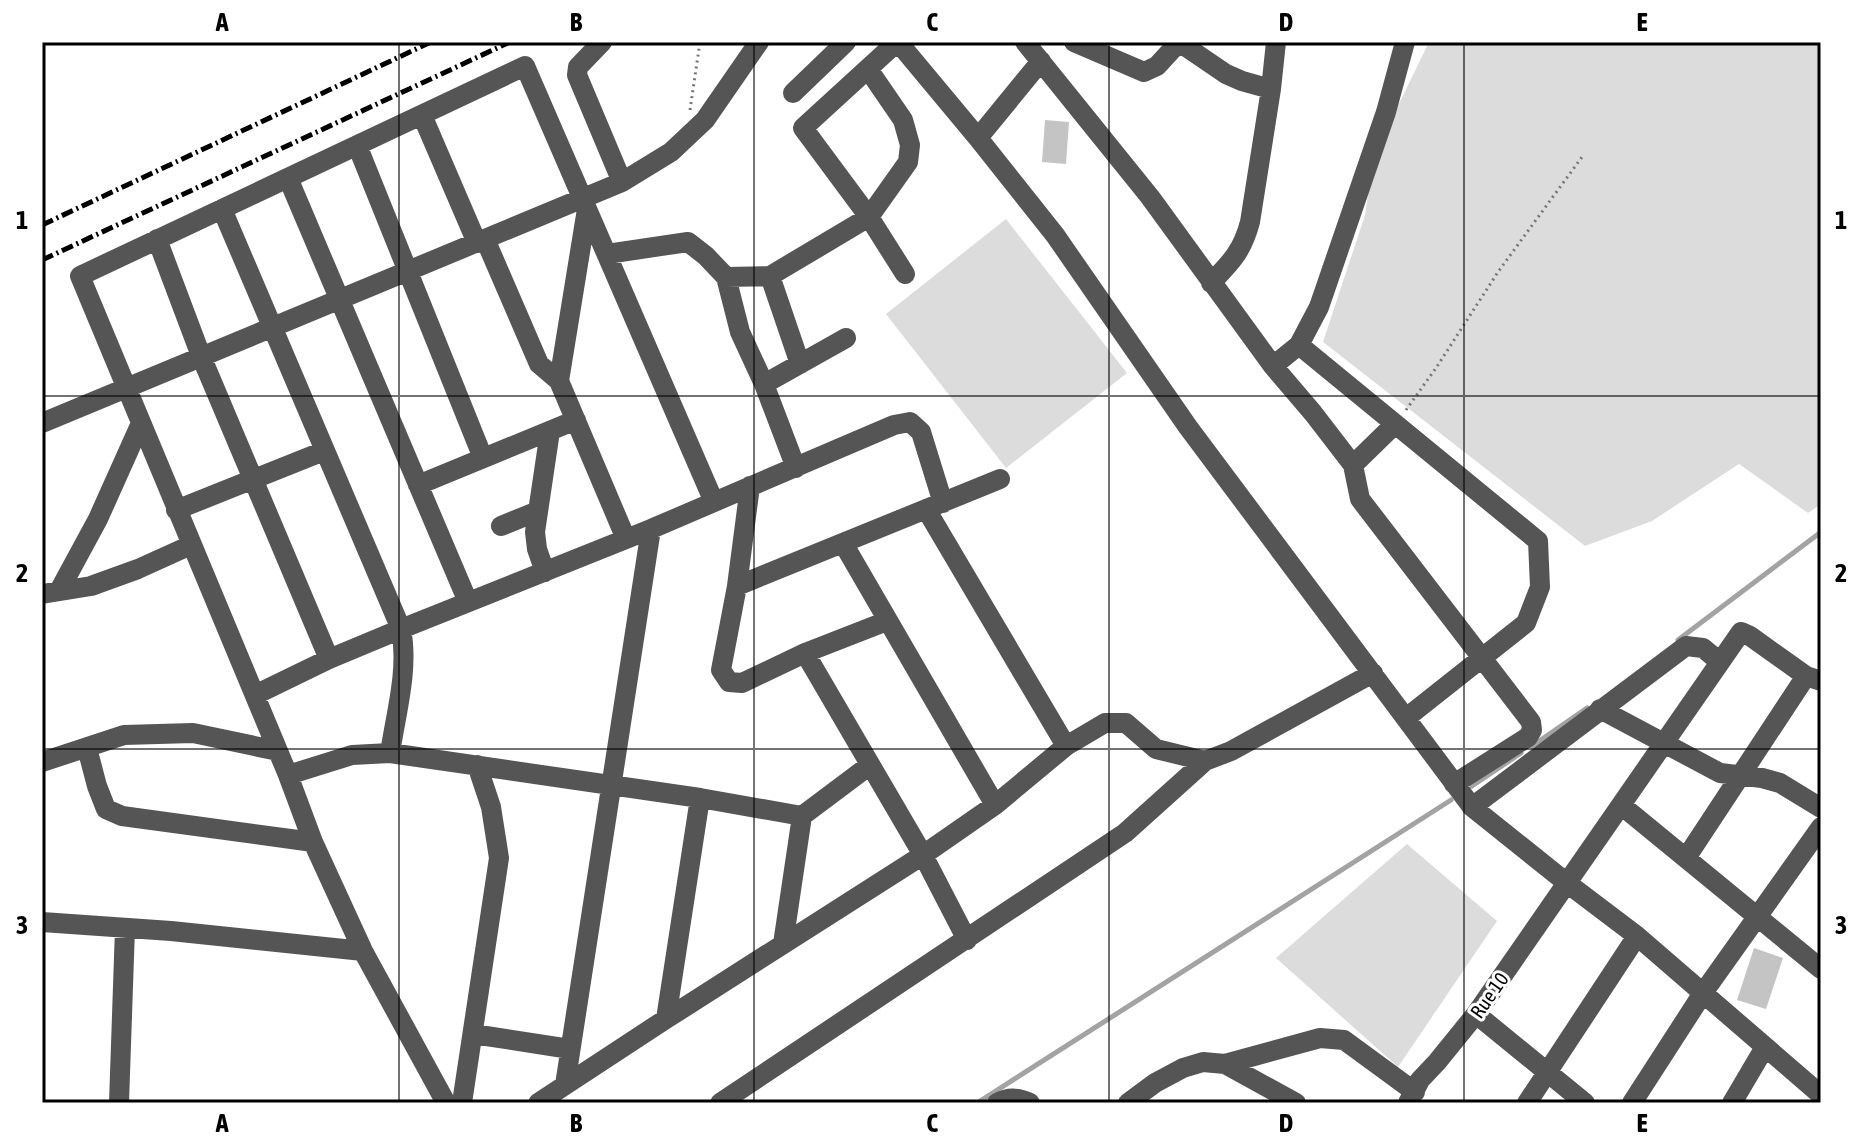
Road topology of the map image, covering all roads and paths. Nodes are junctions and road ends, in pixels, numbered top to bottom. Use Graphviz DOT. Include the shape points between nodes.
graph roads {
  1 [pos="602,42"];
  2 [pos="700,42"];
  3 [pos="759,42"];
  4 [pos="846,42"];
  5 [pos="897,42"];
  6 [pos="1025,42"];
  7 [pos="1074,42"];
  8 [pos="1276,42"];
  9 [pos="1405,42"];
  10 [pos="1041,61"];
  11 [pos="868,69"];
  12 [pos="1271,89"];
  13 [pos="793,93"];
  14 [pos="422,115"];
  15 [pos="699,126"];
  16 [pos="978,138"];
  17 [pos="357,145"];
  18 [pos="1582,157"];
  19 [pos="288,178"];
  20 [pos="622,182"];
  21 [pos="585,204"];
  22 [pos="222,209"];
  23 [pos="869,217"];
  24 [pos="157,239"];
  25 [pos="481,241"];
  26 [pos="607,254"];
  27 [pos="407,272"];
  28 [pos="905,274"];
  29 [pos="770,276"];
  30 [pos="726,277"];
  31 [pos="1211,283"];
  32 [pos="339,300"];
  33 [pos="271,328"];
  34 [pos="846,338"];
  35 [pos="1299,345"];
  36 [pos="201,356"];
  37 [pos="800,364"];
  38 [pos="1273,366"];
  39 [pos="559,381"];
  40 [pos="764,384"];
  41 [pos="126,387"];
  42 [pos="576,420"];
  43 [pos="42,423"];
  44 [pos="141,423"];
  45 [pos="1395,424"];
  46 [pos="550,431"];
  47 [pos="324,451"];
  48 [pos="483,458"];
  49 [pos="1353,465"];
  50 [pos="796,468"];
  51 [pos="253,479"];
  52 [pos="1000,479"];
  53 [pos="418,485"];
  54 [pos="750,486"];
  55 [pos="714,502"];
  56 [pos="934,506"];
  57 [pos="176,510"];
  58 [pos="538,511"];
  59 [pos="501,526"];
  60 [pos="651,529"];
  61 [pos="626,539"];
  62 [pos="843,543"];
  63 [pos="191,545"];
  64 [pos="545,572"];
  65 [pos="737,586"];
  66 [pos="51,592"];
  67 [pos="468,602"];
  68 [pos="887,621"];
  69 [pos="401,629"];
  70 [pos="805,653"];
  71 [pos="329,659"];
  72 [pos="1483,659"];
  73 [pos="1720,662"];
  74 [pos="1373,673"];
  75 [pos="1813,678"];
  76 [pos="255,695"];
  77 [pos="1600,709"];
  78 [pos="1406,718"];
  79 [pos="1664,743"];
  80 [pos="1066,746"];
  81 [pos="87,748"];
  82 [pos="278,751"];
  83 [pos="390,753"];
  84 [pos="1205,761"];
  85 [pos="42,762"];
  86 [pos="477,765"];
  87 [pos="870,765"];
  88 [pos="288,775"];
  89 [pos="1740,775"];
  90 [pos="610,784"];
  91 [pos="1454,784"];
  92 [pos="700,798"];
  93 [pos="995,805"];
  94 [pos="1621,805"];
  95 [pos="1472,807"];
  96 [pos="1821,808"];
  97 [pos="802,816"];
  98 [pos="1821,827"];
  99 [pos="313,842"];
  100 [pos="923,855"];
  101 [pos="1686,858"];
  102 [pos="1567,883"];
  103 [pos="1757,917"];
  104 [pos="42,922"];
  105 [pos="125,928"];
  106 [pos="1637,936"];
  107 [pos="967,940"];
  108 [pos="783,944"];
  109 [pos="363,951"];
  110 [pos="1821,969"];
  111 [pos="1703,993"];
  112 [pos="1476,1014"];
  113 [pos="666,1019"];
  114 [pos="473,1034"];
  115 [pos="1765,1047"];
  116 [pos="570,1049"];
  117 [pos="1225,1064"];
  118 [pos="1547,1072"];
  119 [pos="565,1085"];
  120 [pos="1821,1095"];
  121 [pos="1411,1097"];
  122 [pos="119,1103"];
  123 [pos="446,1103"];
  124 [pos="462,1103"];
  125 [pos="538,1103"];
  126 [pos="720,1103"];
  127 [pos="997,1103"];
  128 [pos="1030,1103"];
  129 [pos="1128,1103"];
  130 [pos="1296,1103"];
  131 [pos="1527,1103"];
  132 [pos="1585,1103"];
  133 [pos="1632,1103"];
  134 [pos="1732,1103"];
  1 -- 20 [label="street" via="578,67 577,75"];
  2 -- 15 [label="path" via="690,116"];
  3 -- 15 [label="street"];
  4 -- 13 [label="street"];
  5 -- 11 [label="street"];
  5 -- 16 [label="street"];
  6 -- 10 [label="street"];
  7 -- 12 [label="street" via="1144,72 1179,42 1226,74"];
  8 -- 12 [label="street"];
  9 -- 35 [label="street" via="1319,307"];
  10 -- 16 [label="street"];
  10 -- 31 [label="street"];
  11 -- 23 [label="street" via="903,120 910,145 908,162"];
  11 -- 23 [label="street" via="803,128"];
  12 -- 31 [label="street" via="1245,241"];
  14 -- 17 [label="street"];
  14 -- 21 [label="street" via="525,66"];
  14 -- 25 [label="street"];
  15 -- 20 [label="street" via="671,152"];
  16 -- 74 [label="street" via="1055,235 1188,427"];
  17 -- 19 [label="street"];
  17 -- 27 [label="street"];
  18 -- 45 [label="path"];
  19 -- 22 [label="street"];
  19 -- 32 [label="street"];
  20 -- 21 [label="street"];
  21 -- 25 [label="street"];
  21 -- 26 [label="street"];
  21 -- 39 [label="street"];
  22 -- 24 [label="street"];
  22 -- 33 [label="street"];
  23 -- 28 [label="street"];
  23 -- 29 [label="street"];
  24 -- 36 [label="street"];
  24 -- 41 [label="street" via="80,276"];
  25 -- 27 [label="street"];
  25 -- 39 [label="street" via="539,364"];
  26 -- 30 [label="street" via="688,242"];
  26 -- 55 [label="street"];
  27 -- 32 [label="street"];
  27 -- 48 [label="street"];
  29 -- 30 [label="street"];
  29 -- 37 [label="street"];
  30 -- 40 [label="street" via="740,332"];
  31 -- 38 [label="street"];
  32 -- 33 [label="street"];
  32 -- 53 [label="street"];
  33 -- 36 [label="street"];
  33 -- 47 [label="street"];
  34 -- 37 [label="street"];
  35 -- 38 [label="street"];
  35 -- 45 [label="street"];
  36 -- 41 [label="street"];
  36 -- 51 [label="street"];
  37 -- 40 [label="street"];
  38 -- 49 [label="street"];
  39 -- 42 [label="street"];
  40 -- 50 [label="street"];
  41 -- 43 [label="street"];
  41 -- 44 [label="street"];
  42 -- 46 [label="street"];
  42 -- 61 [label="street"];
  44 -- 57 [label="street"];
  44 -- 66 [label="street" via="98,519"];
  45 -- 49 [label="street"];
  45 -- 72 [label="street" via="1538,541 1540,587 1526,623"];
  46 -- 48 [label="street"];
  46 -- 58 [label="street"];
  47 -- 51 [label="street"];
  47 -- 69 [label="street"];
  48 -- 53 [label="street"];
  49 -- 72 [label="street" via="1360,499"];
  50 -- 54 [label="street"];
  50 -- 56 [label="street" via="910,422 921,432"];
  51 -- 57 [label="street"];
  51 -- 71 [label="street"];
  52 -- 56 [label="street"];
  53 -- 67 [label="street"];
  54 -- 55 [label="street"];
  54 -- 65 [label="street"];
  55 -- 60 [label="street"];
  56 -- 62 [label="street"];
  56 -- 80 [label="street"];
  57 -- 63 [label="street"];
  58 -- 59 [label="street"];
  58 -- 64 [label="street" via="535,532"];
  60 -- 61 [label="street"];
  60 -- 90 [label="street"];
  61 -- 64 [label="street"];
  62 -- 65 [label="street"];
  62 -- 68 [label="street"];
  63 -- 66 [label="street" via="103,582"];
  63 -- 76 [label="street"];
  64 -- 67 [label="street"];
  65 -- 70 [label="street" via="721,670 729,682 742,683"];
  67 -- 69 [label="street"];
  68 -- 70 [label="street"];
  68 -- 93 [label="street"];
  69 -- 71 [label="street"];
  69 -- 83 [label="street" via="404,661"];
  70 -- 87 [label="street"];
  71 -- 76 [label="street"];
  72 -- 78 [label="street"];
  72 -- 91 [label="street" via="1532,730"];
  73 -- 75 [label="street, Rue 10" via="1741,632"];
  73 -- 77 [label="street" via="1703,648 1686,646"];
  73 -- 79 [label="street, Rue 10"];
  74 -- 78 [label="street"];
  74 -- 84 [label="street"];
  75 -- 89 [label="street"];
  76 -- 82 [label="street"];
  77 -- 79 [label="street"];
  77 -- 95 [label="street"];
  78 -- 91 [label="street"];
  79 -- 89 [label="street" via="1720,773"];
  79 -- 94 [label="street, Rue 10"];
  80 -- 84 [label="street" via="1105,723 1126,723 1156,749"];
  80 -- 93 [label="street"];
  81 -- 82 [label="street" via="124,735 193,733"];
  81 -- 85 [label="street"];
  81 -- 99 [label="street" via="106,809 122,816"];
  82 -- 88 [label="street"];
  83 -- 86 [label="street"];
  83 -- 88 [label="street" via="352,755"];
  84 -- 107 [label="street" via="1125,833"];
  86 -- 90 [label="street"];
  86 -- 114 [label="street" via="499,858"];
  87 -- 97 [label="street"];
  87 -- 100 [label="street"];
  88 -- 99 [label="street"];
  89 -- 96 [label="street" via="1780,783"];
  89 -- 101 [label="street"];
  90 -- 92 [label="street"];
  90 -- 116 [label="street"];
  91 -- 95 [label="street"];
  92 -- 97 [label="street"];
  92 -- 113 [label="street"];
  93 -- 100 [label="street"];
  94 -- 101 [label="street"];
  94 -- 102 [label="street, Rue 10"];
  95 -- 102 [label="street"];
  97 -- 108 [label="street"];
  98 -- 103 [label="street"];
  99 -- 109 [label="street"];
  100 -- 107 [label="street"];
  100 -- 108 [label="street"];
  101 -- 103 [label="street"];
  102 -- 106 [label="street"];
  102 -- 112 [label="street, Rue 10"];
  103 -- 110 [label="street"];
  103 -- 111 [label="street"];
  104 -- 105 [label="street"];
  105 -- 109 [label="street"];
  105 -- 122 [label="street"];
  106 -- 111 [label="street"];
  106 -- 118 [label="street"];
  107 -- 126 [label="street"];
  108 -- 113 [label="street"];
  109 -- 123 [label="street"];
  111 -- 115 [label="street"];
  111 -- 133 [label="street"];
  112 -- 118 [label="street"];
  112 -- 121 [label="street, Rue 10"];
  113 -- 119 [label="street"];
  114 -- 116 [label="street"];
  114 -- 124 [label="street"];
  115 -- 120 [label="street"];
  115 -- 134 [label="street"];
  116 -- 119 [label="street"];
  117 -- 121 [label="street" via="1334,1037"];
  117 -- 129 [label="street" via="1203,1062 1183,1068"];
  117 -- 130 [label="street"];
  118 -- 131 [label="street"];
  118 -- 132 [label="street"];
  119 -- 125 [label="street"];
  127 -- 128 [label="street"];
}
